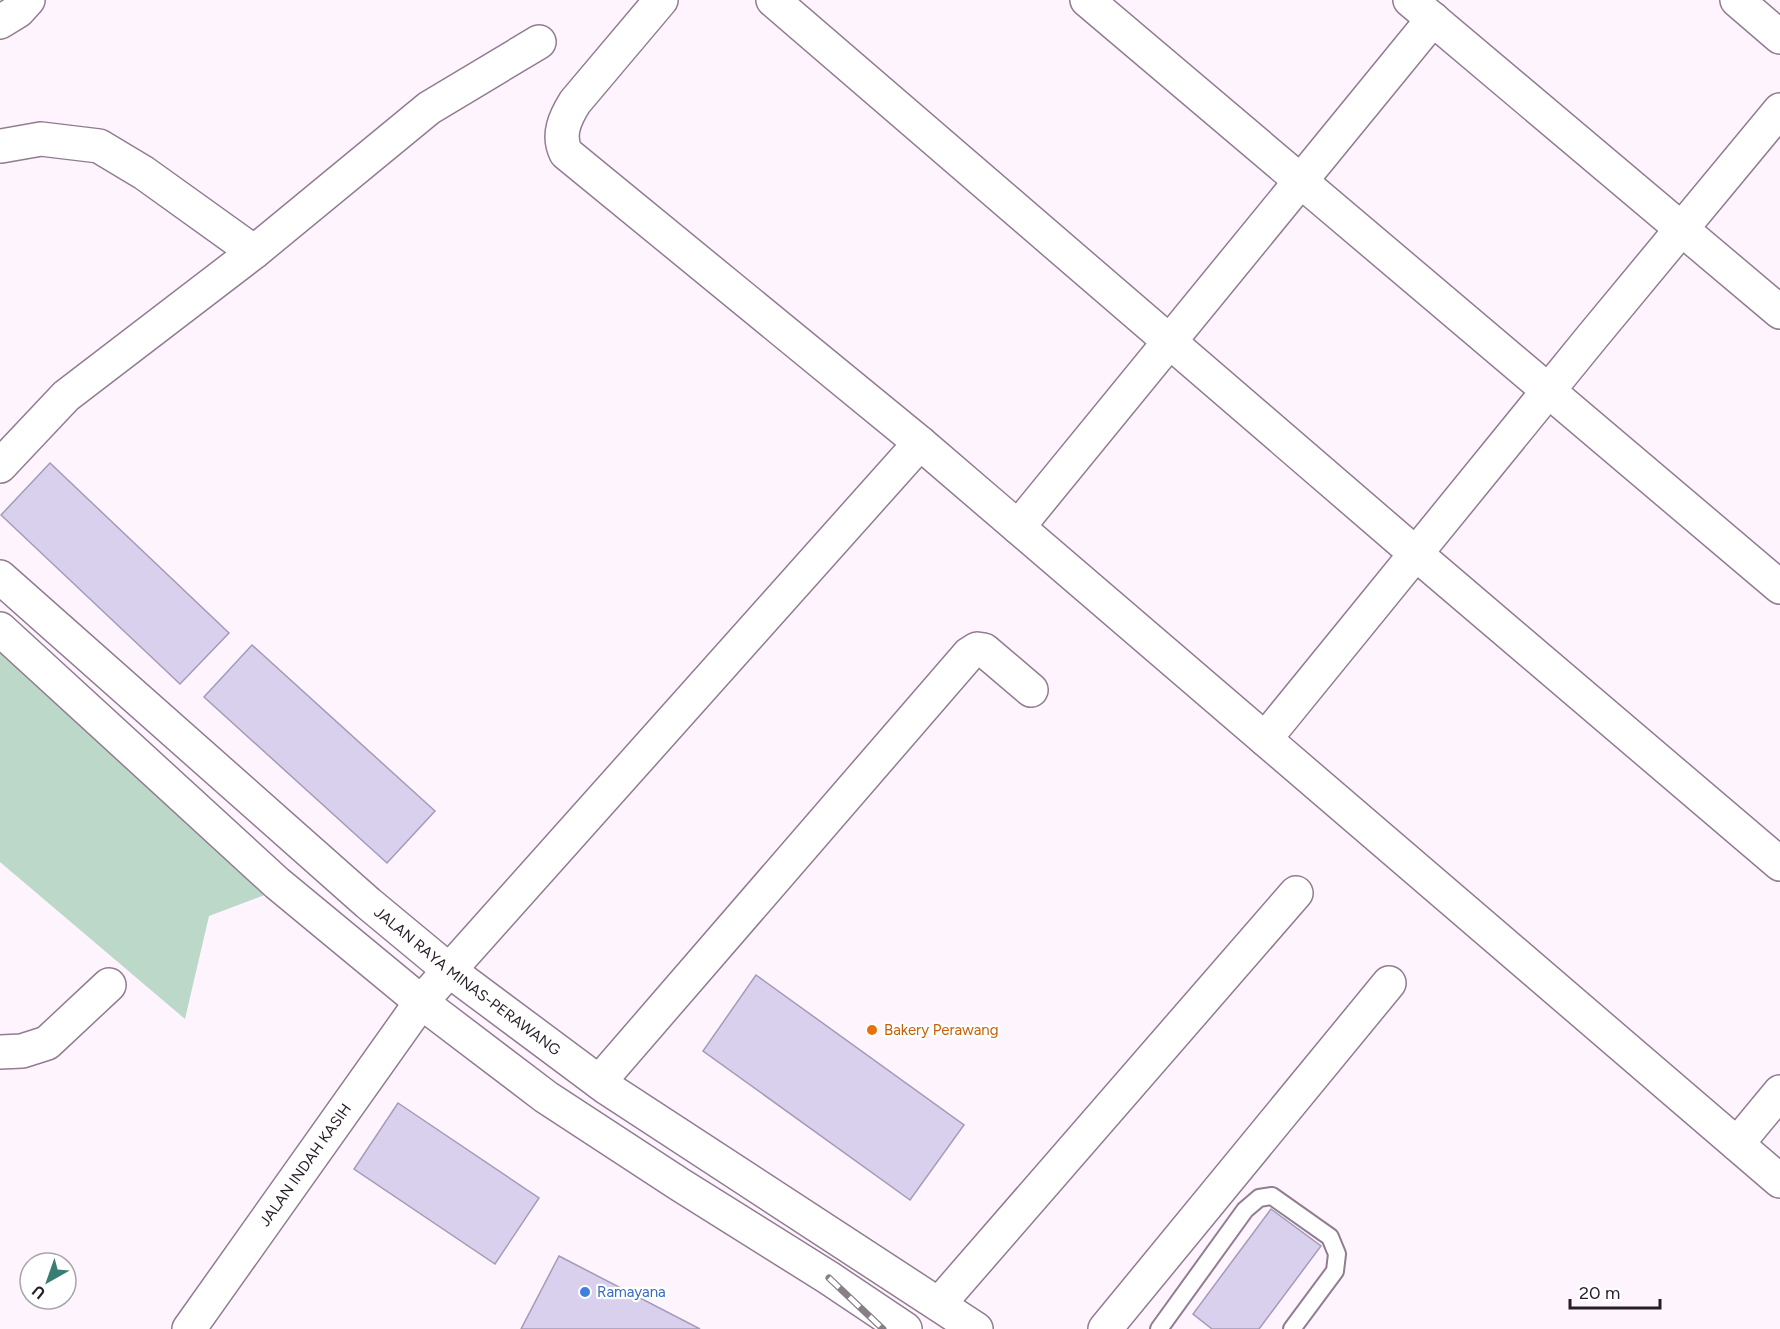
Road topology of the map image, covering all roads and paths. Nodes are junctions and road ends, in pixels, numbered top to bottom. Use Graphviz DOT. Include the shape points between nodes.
graph roads {
  1 [pos="28,0"];
  2 [pos="661,0"];
  3 [pos="773,0"];
  4 [pos="1087,0"];
  5 [pos="1737,0"];
  6 [pos="1422,10"];
  7 [pos="0,22"];
  8 [pos="1780,37"];
  9 [pos="539,42"];
  10 [pos="1780,110"];
  11 [pos="2,146"];
  12 [pos="1301,181"];
  13 [pos="1682,228"];
  14 [pos="254,252"];
  15 [pos="1780,312"];
  16 [pos="1171,343"];
  17 [pos="1548,390"];
  18 [pos="920,443"];
  19 [pos="0,466"];
  20 [pos="1018,527"];
  21 [pos="1416,553"];
  22 [pos="0,578"];
  23 [pos="1780,587"];
  24 [pos="0,629"];
  25 [pos="1031,690"];
  26 [pos="1265,739"];
  27 [pos="1780,864"];
  28 [pos="1296,893"];
  29 [pos="450,970"];
  30 [pos="1389,983"];
  31 [pos="109,985"];
  32 [pos="421,1002"];
  33 [pos="0,1052"];
  34 [pos="598,1082"];
  35 [pos="1780,1092"];
  36 [pos="1737,1144"];
  37 [pos="1780,1181"];
  38 [pos="939,1304"];
  39 [pos="189,1329"];
  40 [pos="905,1329"];
  41 [pos="976,1329"];
  42 [pos="1105,1329"];
  43 [pos="1159,1329"];
  44 [pos="1292,1329"];
  1 -- 7 [label="street"];
  2 -- 18 [label="street" via="564,119 562,146 566,153"];
  3 -- 16 [label="street"];
  4 -- 12 [label="street"];
  5 -- 8 [label="street"];
  6 -- 12 [label="street"];
  6 -- 13 [label="street"];
  9 -- 14 [label="street" via="429,108"];
  10 -- 13 [label="street"];
  11 -- 14 [label="street" via="41,139 99,146 144,173"];
  12 -- 16 [label="street"];
  12 -- 17 [label="street"];
  13 -- 15 [label="street"];
  13 -- 17 [label="street"];
  14 -- 19 [label="street" via="66,396"];
  16 -- 20 [label="street"];
  16 -- 21 [label="street"];
  17 -- 21 [label="street"];
  17 -- 23 [label="street"];
  18 -- 20 [label="street"];
  18 -- 29 [label="street, JALAN INDAH KASIH"];
  20 -- 26 [label="street"];
  21 -- 26 [label="street"];
  21 -- 27 [label="street"];
  22 -- 29 [label="street, JALAN RAYA MINAS-PERAWANG" via="368,903"];
  24 -- 32 [label="street" via="277,883"];
  25 -- 34 [label="street" via="984,650 969,654"];
  26 -- 36 [label="street"];
  28 -- 38 [label="street"];
  29 -- 32 [label="street, JALAN INDAH KASIH"];
  29 -- 34 [label="street, JALAN RAYA MINAS-PERAWANG"];
  30 -- 42 [label="street"];
  31 -- 33 [label="street" via="47,1043 22,1051"];
  32 -- 39 [label="street, JALAN INDAH KASIH"];
  32 -- 40 [label="street" via="546,1097"];
  34 -- 38 [label="street, JALAN RAYA MINAS-PERAWANG"];
  35 -- 36 [label="street"];
  36 -- 37 [label="street"];
  38 -- 41 [label="street, JALAN RAYA MINAS-PERAWANG"];
  43 -- 44 [label="lane" via="1245,1210 1259,1198 1272,1196 1330,1237 1337,1254 1335,1271"];
}
